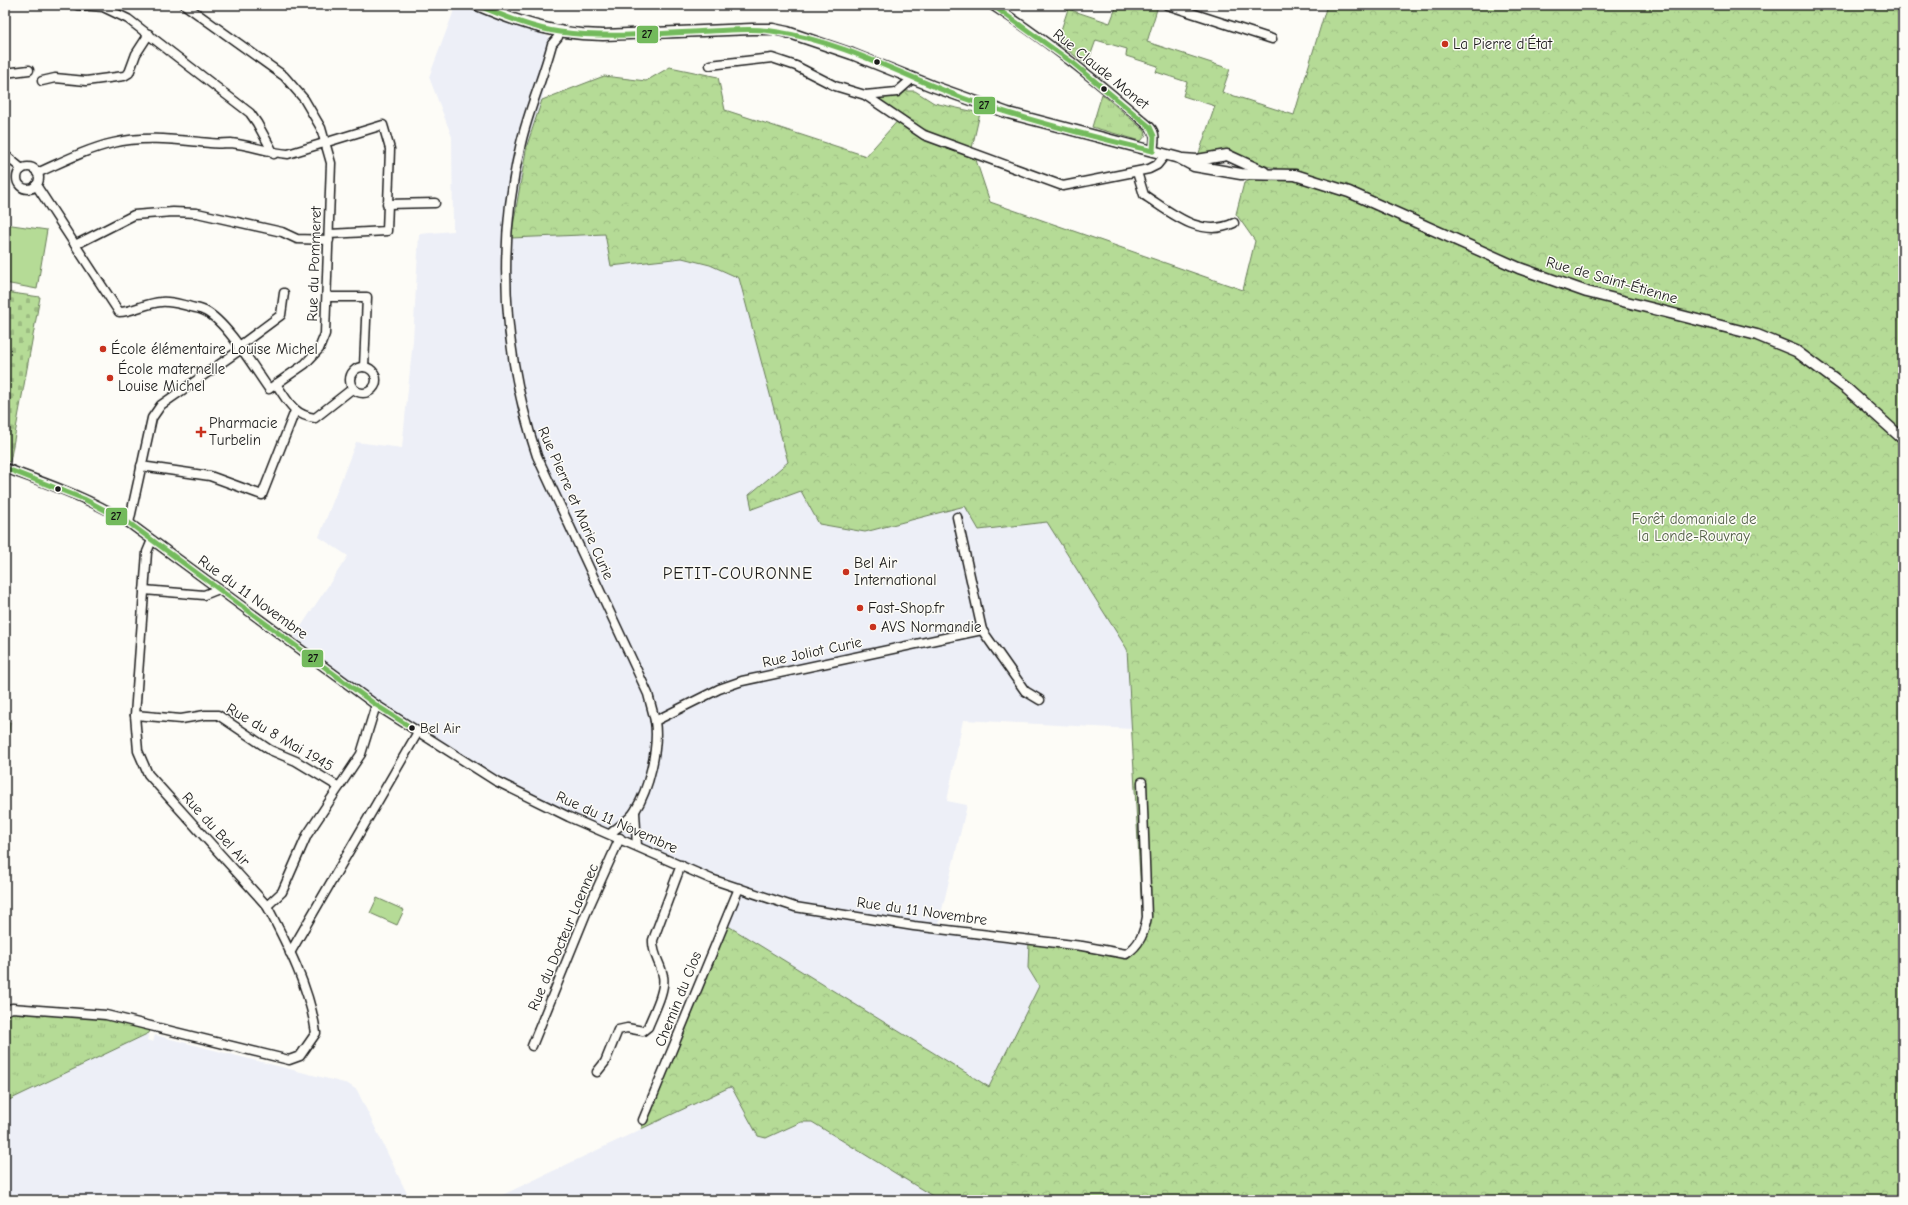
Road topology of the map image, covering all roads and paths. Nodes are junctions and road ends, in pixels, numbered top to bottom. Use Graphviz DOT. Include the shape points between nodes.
graph roads {
  1 [pos="77,5"];
  2 [pos="185,5"];
  3 [pos="477,5"];
  4 [pos="992,5"];
  5 [pos="1167,5"];
  6 [pos="559,32"];
  7 [pos="149,34"];
  8 [pos="1272,39"];
  9 [pos="710,65"];
  10 [pos="29,70"];
  11 [pos="5,73"];
  12 [pos="913,78"];
  13 [pos="42,81"];
  14 [pos="865,95"];
  15 [pos="326,143"];
  16 [pos="1153,152"];
  17 [pos="274,154"];
  18 [pos="5,155"];
  19 [pos="1165,155"];
  20 [pos="1179,158"];
  21 [pos="22,169"];
  22 [pos="1137,172"];
  23 [pos="37,173"];
  24 [pos="1268,173"];
  25 [pos="36,185"];
  26 [pos="435,202"];
  27 [pos="387,204"];
  28 [pos="1234,223"];
  29 [pos="329,237"];
  30 [pos="75,245"];
  31 [pos="284,293"];
  32 [pos="327,297"];
  33 [pos="239,348"];
  34 [pos="364,367"];
  35 [pos="276,384"];
  36 [pos="352,389"];
  37 [pos="295,411"];
  38 [pos="1903,439"];
  39 [pos="141,466"];
  40 [pos="5,468"];
  41 [pos="957,516"];
  42 [pos="129,523"];
  43 [pos="152,540"];
  44 [pos="219,589"];
  45 [pos="144,590"];
  46 [pos="982,630"];
  47 [pos="1040,700"];
  48 [pos="376,705"];
  49 [pos="135,715"];
  50 [pos="655,721"];
  51 [pos="418,732"];
  52 [pos="1142,782"];
  53 [pos="339,787"];
  54 [pos="635,812"];
  55 [pos="610,834"];
  56 [pos="620,838"];
  57 [pos="637,846"];
  58 [pos="682,865"];
  59 [pos="739,888"];
  60 [pos="267,906"];
  61 [pos="290,953"];
  62 [pos="5,1011"];
  63 [pos="532,1046"];
  64 [pos="596,1072"];
  65 [pos="643,1120"];
  1 -- 7 [label="street" via="103,7 128,19"];
  2 -- 15 [label="street, Rue du Pommeret" via="284,76 304,99 321,128"];
  3 -- 6 [label="street" via="524,24"];
  4 -- 16 [label="street, Rue Claude Monet" via="1072,61 1150,127 1155,136"];
  5 -- 8 [label="street"];
  6 -- 12 [label="street" via="603,35 773,29 831,46"];
  6 -- 50 [label="street, Rue Pierre et Marie Curie" via="552,44 532,104 512,192 506,238 505,282 510,343 524,418 537,456 648,694"];
  7 -- 13 [label="street" via="136,54 129,73 124,76 86,81 55,78"];
  7 -- 17 [label="street" via="250,113"];
  9 -- 14 [label="street" via="772,58 796,66 835,86"];
  10 -- 11 [label="street"];
  12 -- 14 [label="street" via="897,92"];
  12 -- 16 [label="street" via="1008,113"];
  14 -- 22 [label="street" via="924,135 1063,186"];
  15 -- 17 [label="street" via="288,154"];
  15 -- 27 [label="street" via="383,125 390,149"];
  15 -- 29 [label="street, Rue du Pommeret" via="331,163"];
  16 -- 19 [label="street"];
  17 -- 23 [label="street" via="232,144 159,138 139,139 93,148"];
  18 -- 21 [label="street"];
  19 -- 20 [label="street"];
  19 -- 22 [label="street" via="1157,165"];
  20 -- 24 [label="street" via="1194,166 1241,174"];
  20 -- 24 [label="street" via="1197,160 1226,155"];
  21 -- 23 [label="street" via="31,168"];
  21 -- 25 [label="street" via="16,180 21,187 29,189"];
  22 -- 28 [label="street" via="1144,195 1180,219 1204,229 1223,228"];
  23 -- 25 [label="street"];
  24 -- 38 [label="street, Rue de Saint-Étienne" via="1295,175 1349,192 1518,268 1587,292 1757,335 1796,351 1847,389"];
  25 -- 30 [label="street"];
  26 -- 27 [label="street"];
  27 -- 29 [label="street" via="387,231"];
  29 -- 30 [label="street" via="297,239 282,232 197,213 173,212 134,215"];
  29 -- 32 [label="street, Rue du Pommeret"];
  30 -- 33 [label="street" via="119,312 162,302 177,303 205,311 218,321"];
  31 -- 33 [label="street" via="282,315"];
  32 -- 34 [label="street" via="367,297"];
  32 -- 35 [label="street, Rue du Pommeret" via="325,334 319,349 305,364"];
  33 -- 35 [label="street" via="269,389"];
  33 -- 39 [label="street" via="161,404 152,418"];
  34 -- 36 [label="street" via="352,372 349,381"];
  34 -- 36 [label="street" via="375,374 374,387 364,394"];
  35 -- 37 [label="street"];
  36 -- 37 [label="street" via="315,418 304,417"];
  37 -- 39 [label="street" via="262,495 210,476"];
  39 -- 42 [label="street"];
  40 -- 42 [label="street, Rue du 11 Novembre" via="54,485 92,502"];
  41 -- 46 [label="street"];
  42 -- 43 [label="street, Rue du 11 Novembre"];
  43 -- 44 [label="street, Rue du 11 Novembre"];
  43 -- 45 [label="street, Rue du Bel Air" via="147,552"];
  44 -- 45 [label="street" via="204,595"];
  44 -- 48 [label="street, Rue du 11 Novembre"];
  45 -- 49 [label="street, Rue du Bel Air"];
  46 -- 47 [label="street" via="1025,691"];
  46 -- 50 [label="street, Rue Joliot Curie" via="742,681 719,689"];
  48 -- 51 [label="street, Rue du 11 Novembre"];
  48 -- 53 [label="street" via="361,754"];
  49 -- 53 [label="street, Rue du 8 Mai 1945" via="181,719 205,714 218,715 270,750 296,761"];
  49 -- 60 [label="street, Rue du Bel Air" via="138,751 148,774"];
  50 -- 54 [label="street, Rue Pierre et Marie Curie" via="654,752 646,789"];
  51 -- 55 [label="street, Rue du 11 Novembre" via="496,781"];
  51 -- 61 [label="street"];
  52 -- 59 [label="street, Rue du 11 Novembre" via="1147,917 1144,934 1135,948 1126,954 1082,946 914,926 795,907"];
  53 -- 60 [label="street" via="308,835 282,892"];
  54 -- 55 [label="street, Rue Pierre et Marie Curie"];
  54 -- 57 [label="street, Rue Pierre et Marie Curie"];
  55 -- 56 [label="street, Rue du 11 Novembre"];
  56 -- 57 [label="street, Rue du 11 Novembre"];
  56 -- 63 [label="street, Rue du Docteur Laennec" via="587,910"];
  57 -- 58 [label="street, Rue du 11 Novembre"];
  58 -- 59 [label="street, Rue du 11 Novembre" via="711,879"];
  58 -- 64 [label="street" via="652,940 652,948 664,984 648,1027 643,1031 627,1028 618,1030 605,1062"];
  59 -- 65 [label="street, Chemin du Clos"];
  60 -- 61 [label="street, Rue du Bel Air"];
  61 -- 62 [label="street, Rue du Bel Air" via="313,1012 316,1033 300,1056 289,1060 106,1015 12,1008"];
}
